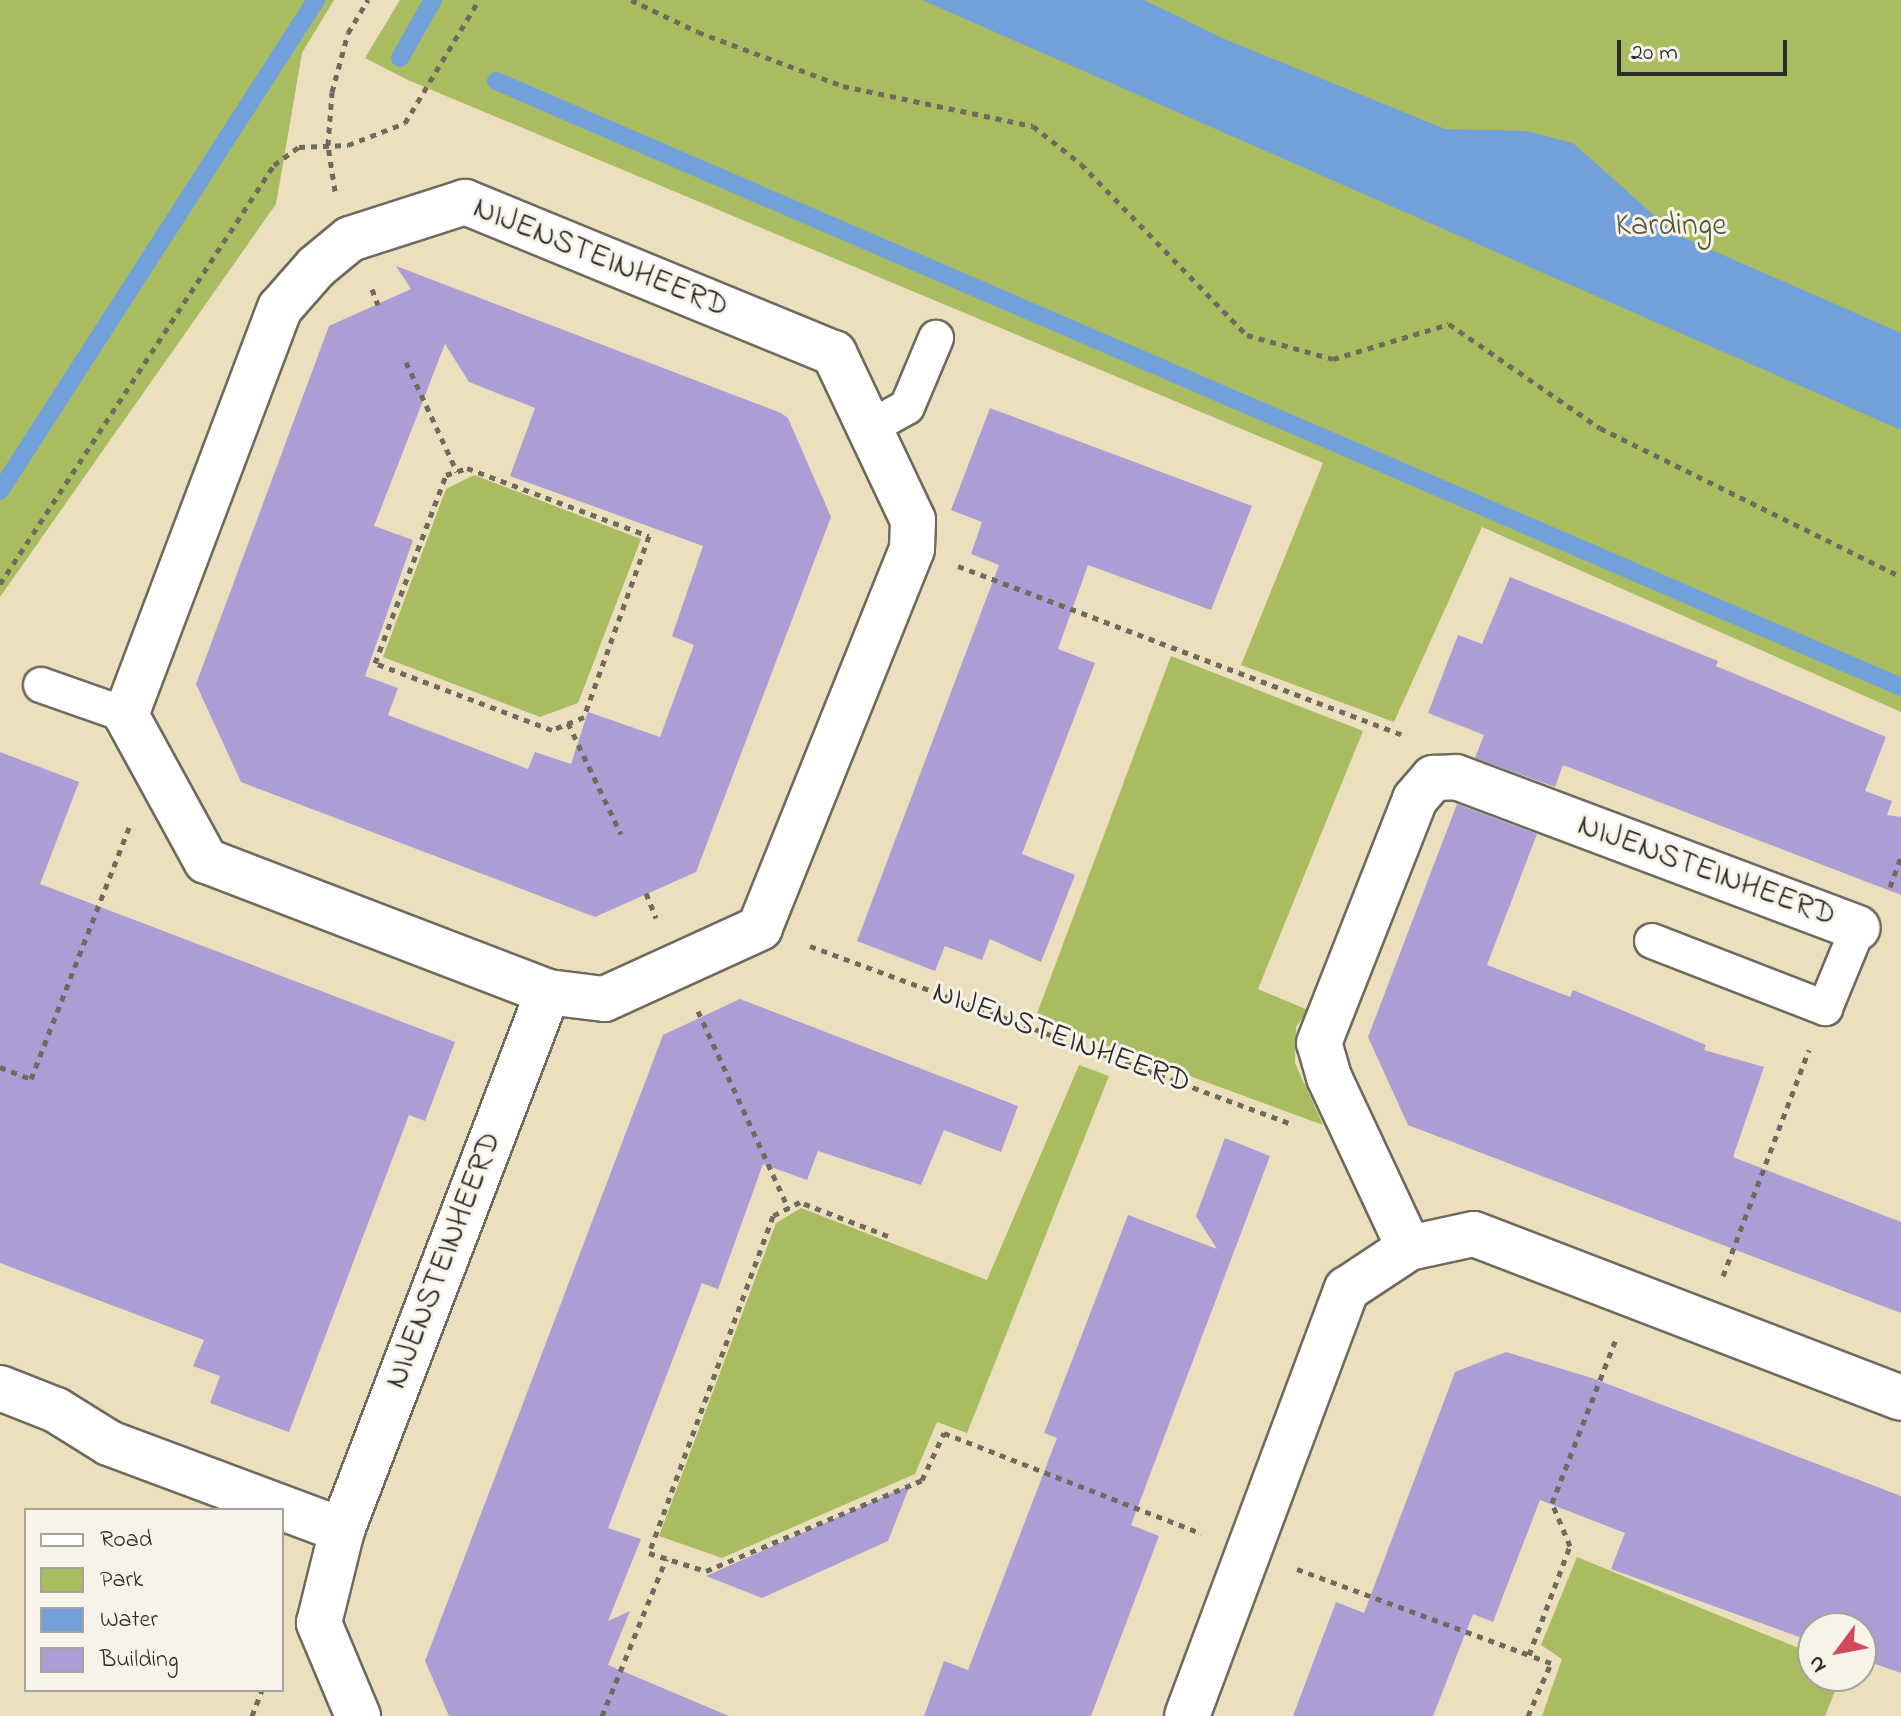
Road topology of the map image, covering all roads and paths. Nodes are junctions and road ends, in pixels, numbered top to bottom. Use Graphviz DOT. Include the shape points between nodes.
graph roads {
  1 [pos="368,0"];
  2 [pos="479,0"];
  3 [pos="631,0"];
  4 [pos="328,145"];
  5 [pos="350,239"];
  6 [pos="936,338"];
  7 [pos="406,362"];
  8 [pos="869,428"];
  9 [pos="457,472"];
  10 [pos="912,549"];
  11 [pos="1901,577"];
  12 [pos="0,584"];
  13 [pos="41,685"];
  14 [pos="126,715"];
  15 [pos="568,723"];
  16 [pos="153,766"];
  17 [pos="1433,778"];
  18 [pos="621,834"];
  19 [pos="646,893"];
  20 [pos="760,928"];
  21 [pos="1858,928"];
  22 [pos="1652,941"];
  23 [pos="677,965"];
  24 [pos="548,992"];
  25 [pos="1825,1008"];
  26 [pos="0,1067"];
  27 [pos="1362,1150"];
  28 [pos="788,1208"];
  29 [pos="888,1236"];
  30 [pos="1409,1248"];
  31 [pos="1633,1295"];
  32 [pos="1705,1323"];
  33 [pos="0,1388"];
  34 [pos="1901,1398"];
  35 [pos="283,1508"];
  36 [pos="284,1508"];
  37 [pos="342,1530"];
  38 [pos="1247,1551"];
  39 [pos="666,1559"];
  40 [pos="1529,1655"];
  41 [pos="261,1692"];
  42 [pos="252,1716"];
  43 [pos="358,1716"];
  44 [pos="602,1716"];
  45 [pos="1187,1716"];
  46 [pos="1528,1716"];
  1 -- 4 [label="path" via="348,33 332,92"];
  2 -- 4 [label="path" via="405,123 378,137"];
  3 -- 11 [label="path" via="698,32 843,86 1033,126 1081,164 1247,335 1333,359 1449,324 1600,428"];
  4 -- 5 [label="path" via="337,207"];
  4 -- 12 [label="path" via="299,147 274,165"];
  5 -- 8 [label="street, NIJENSTEINHEERD" via="465,202 834,353"];
  5 -- 14 [label="street, NIJENSTEINHEERD" via="280,308"];
  6 -- 8 [label="lane" via="907,407"];
  7 -- 9 [label="path"];
  8 -- 10 [label="street, NIJENSTEINHEERD" via="913,520"];
  9 -- 15 [label="path" via="467,468 649,536 584,717"];
  9 -- 15 [label="path" via="446,475 375,663 552,730"];
  10 -- 17 [label="path" via="1433,747"];
  10 -- 20 [label="street, NIJENSTEINHEERD"];
  13 -- 14 [label="lane"];
  14 -- 16 [label="street"];
  15 -- 18 [label="path"];
  16 -- 24 [label="street" via="206,861"];
  16 -- 26 [label="path" via="31,1079"];
  17 -- 21 [label="street, NIJENSTEINHEERD" via="1456,777"];
  17 -- 27 [label="street" via="1415,799 1319,1043"];
  19 -- 23 [label="path"];
  20 -- 23 [label="street"];
  20 -- 27 [label="path, NIJENSTEINHEERD"];
  21 -- 25 [label="lane, NIJENSTEINHEERD"];
  22 -- 25 [label="lane"];
  23 -- 24 [label="street" via="604,999"];
  23 -- 28 [label="path"];
  24 -- 37 [label="street, NIJENSTEINHEERD"];
  25 -- 32 [label="path"];
  27 -- 30 [label="street"];
  28 -- 29 [label="path" via="800,1202"];
  28 -- 39 [label="path" via="773,1216 649,1553"];
  30 -- 31 [label="street" via="1474,1234"];
  30 -- 38 [label="street" via="1347,1289"];
  31 -- 32 [label="street"];
  31 -- 40 [label="path" via="1552,1503 1570,1546"];
  32 -- 34 [label="street"];
  33 -- 35 [label="street" via="56,1410 109,1443"];
  36 -- 37 [label="street"];
  37 -- 43 [label="street, NIJENSTEINHEERD" via="319,1623 331,1662"];
  38 -- 39 [label="path" via="944,1433 922,1480 706,1571"];
  38 -- 40 [label="path"];
  38 -- 45 [label="street"];
  39 -- 44 [label="path"];
  40 -- 46 [label="path" via="1551,1663"];
  41 -- 42 [label="path"];
}
